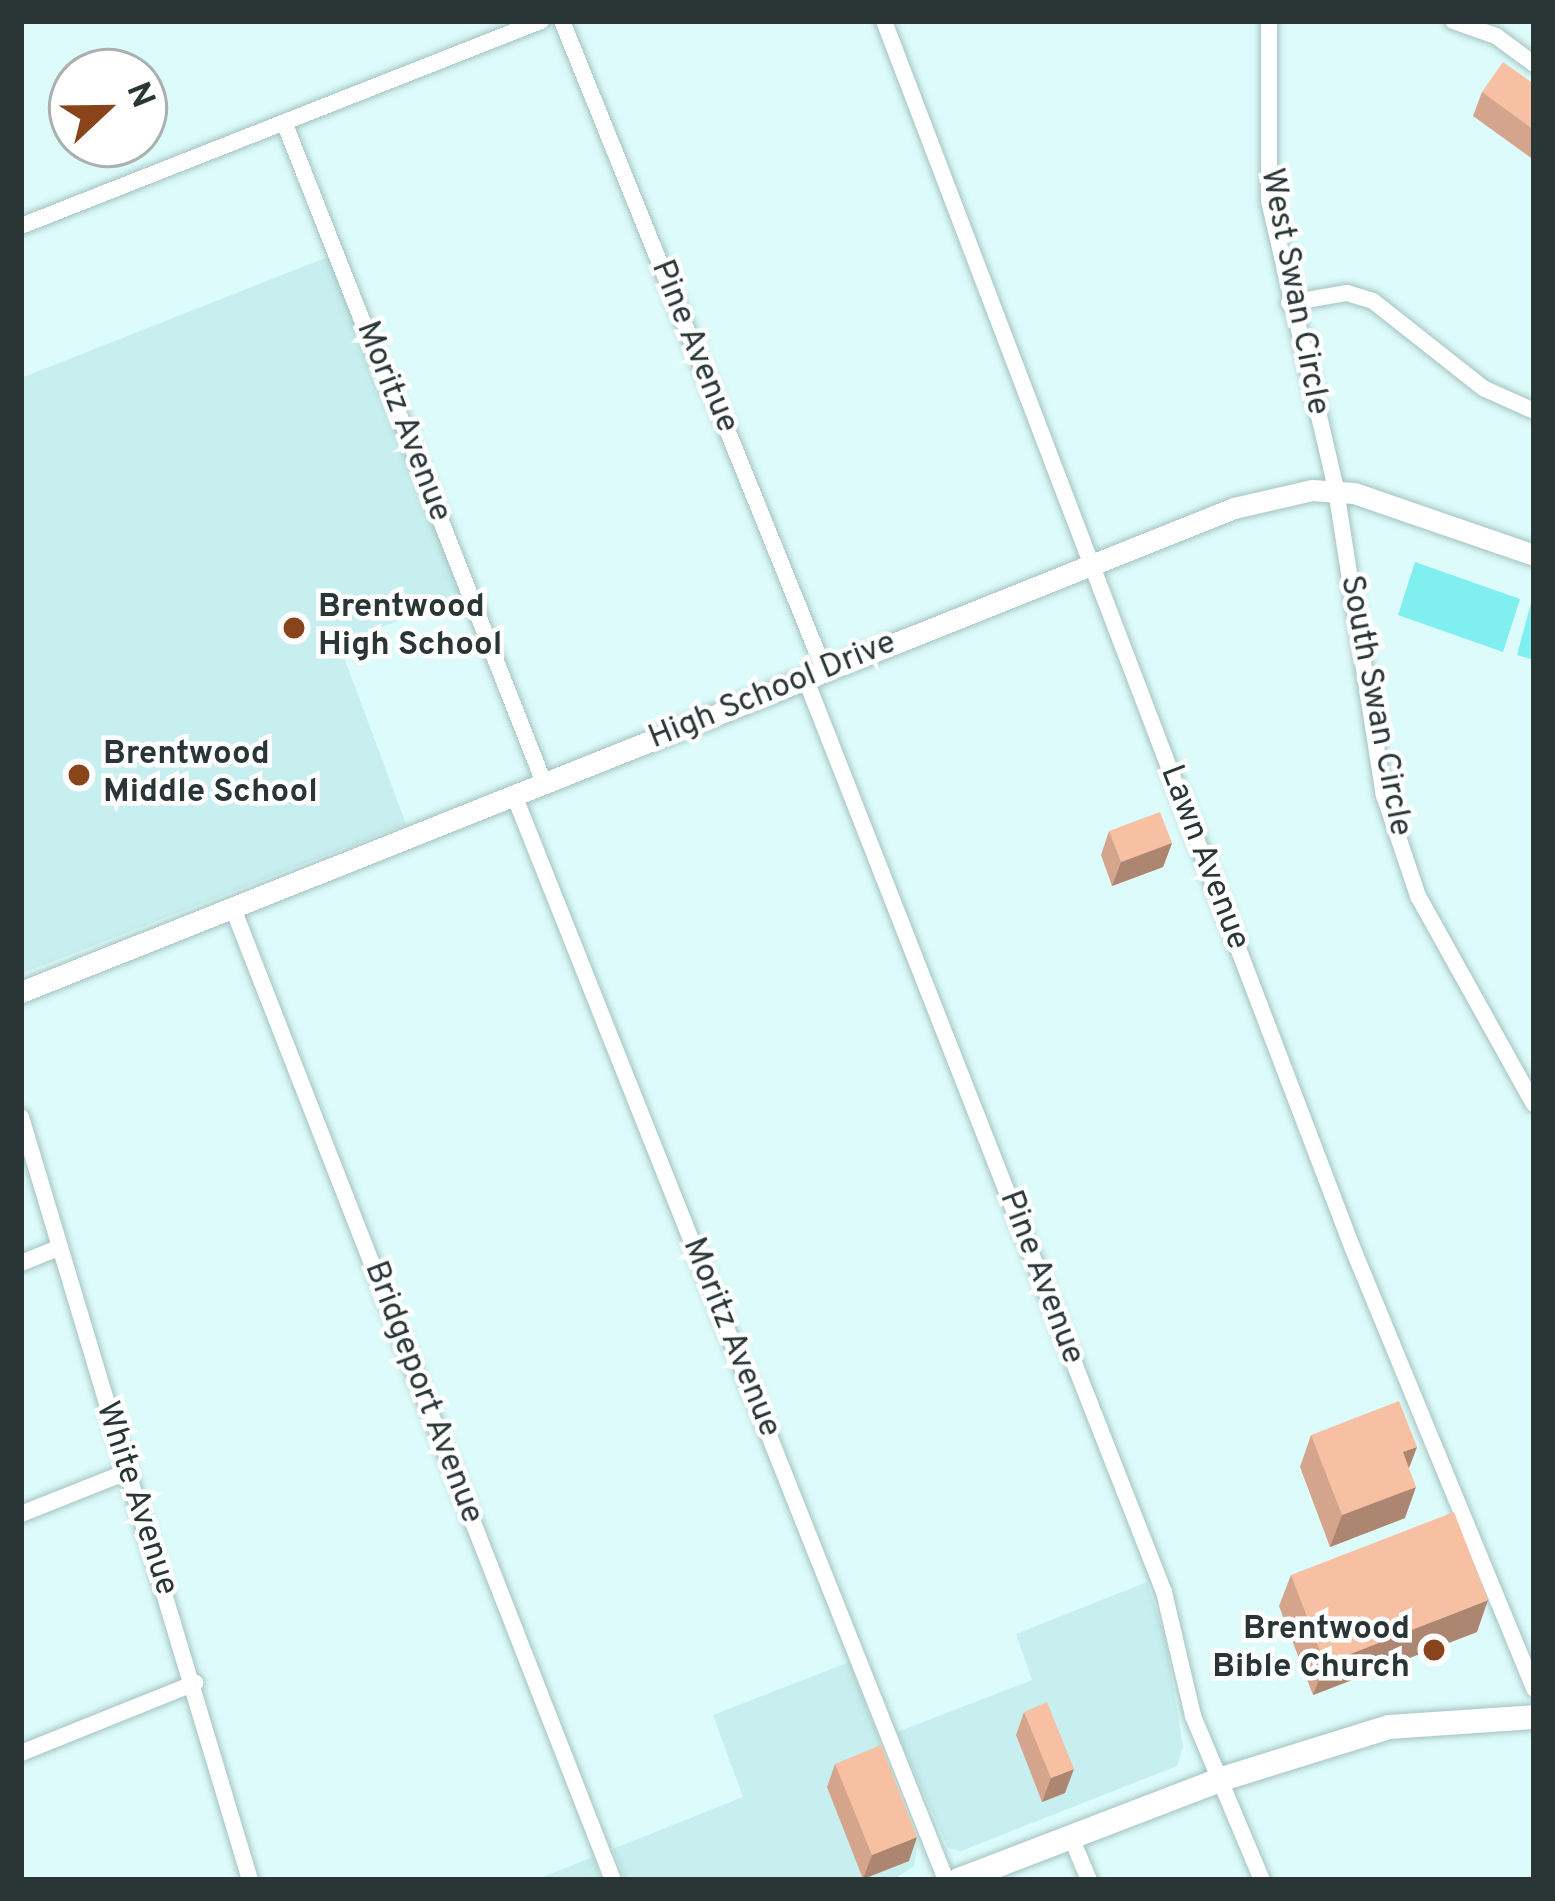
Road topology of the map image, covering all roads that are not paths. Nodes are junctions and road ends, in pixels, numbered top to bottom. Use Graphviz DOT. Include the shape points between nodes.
graph roads {
  1 [pos="541,21"];
  2 [pos="562,21"];
  3 [pos="884,21"];
  4 [pos="1269,21"];
  5 [pos="1453,21"];
  6 [pos="1534,64"];
  7 [pos="286,128"];
  8 [pos="21,226"];
  9 [pos="1289,303"];
  10 [pos="1534,411"];
  11 [pos="1336,490"];
  12 [pos="1534,555"];
  13 [pos="1089,561"];
  14 [pos="815,676"];
  15 [pos="544,783"];
  16 [pos="514,795"];
  17 [pos="232,907"];
  18 [pos="21,992"];
  19 [pos="1534,1104"];
  20 [pos="21,1117"];
  21 [pos="58,1248"];
  22 [pos="21,1263"];
  23 [pos="124,1473"];
  24 [pos="21,1514"];
  25 [pos="195,1683"];
  26 [pos="1534,1690"];
  27 [pos="1534,1717"];
  28 [pos="21,1753"];
  29 [pos="1222,1779"];
  30 [pos="1071,1837"];
  31 [pos="250,1880"];
  32 [pos="613,1880"];
  33 [pos="946,1880"];
  34 [pos="959,1880"];
  35 [pos="1089,1880"];
  36 [pos="1262,1880"];
  1 -- 7 [label="street"];
  2 -- 14 [label="street, Pine Avenue"];
  3 -- 13 [label="street, Lawn Avenue"];
  4 -- 9 [label="street, West Swan Circle" via="1269,201"];
  5 -- 6 [label="street" via="1496,36"];
  7 -- 8 [label="street"];
  7 -- 15 [label="street, Moritz Avenue"];
  9 -- 10 [label="street" via="1347,293 1373,301 1483,388"];
  9 -- 11 [label="street, West Swan Circle"];
  11 -- 12 [label="street, High School Drive"];
  11 -- 13 [label="street, High School Drive" via="1234,508"];
  11 -- 19 [label="street, South Swan Circle" via="1398,843 1435,931"];
  13 -- 14 [label="street, High School Drive"];
  13 -- 26 [label="street, Lawn Avenue" via="1353,1249"];
  14 -- 15 [label="street, High School Drive"];
  14 -- 29 [label="street, Pine Avenue" via="1164,1592 1193,1716"];
  15 -- 16 [label="street, High School Drive"];
  16 -- 17 [label="street, High School Drive"];
  16 -- 33 [label="street, Moritz Avenue"];
  17 -- 18 [label="street, High School Drive"];
  17 -- 32 [label="street, Bridgeport Avenue"];
  20 -- 21 [label="street, White Avenue"];
  21 -- 22 [label="street"];
  21 -- 23 [label="street, White Avenue"];
  23 -- 24 [label="street"];
  23 -- 25 [label="street, White Avenue"];
  25 -- 28 [label="street"];
  25 -- 31 [label="street, White Avenue"];
  27 -- 29 [label="main road" via="1389,1727"];
  29 -- 30 [label="main road"];
  29 -- 36 [label="street, Pine Avenue"];
  30 -- 34 [label="main road"];
  30 -- 35 [label="street"];
}
